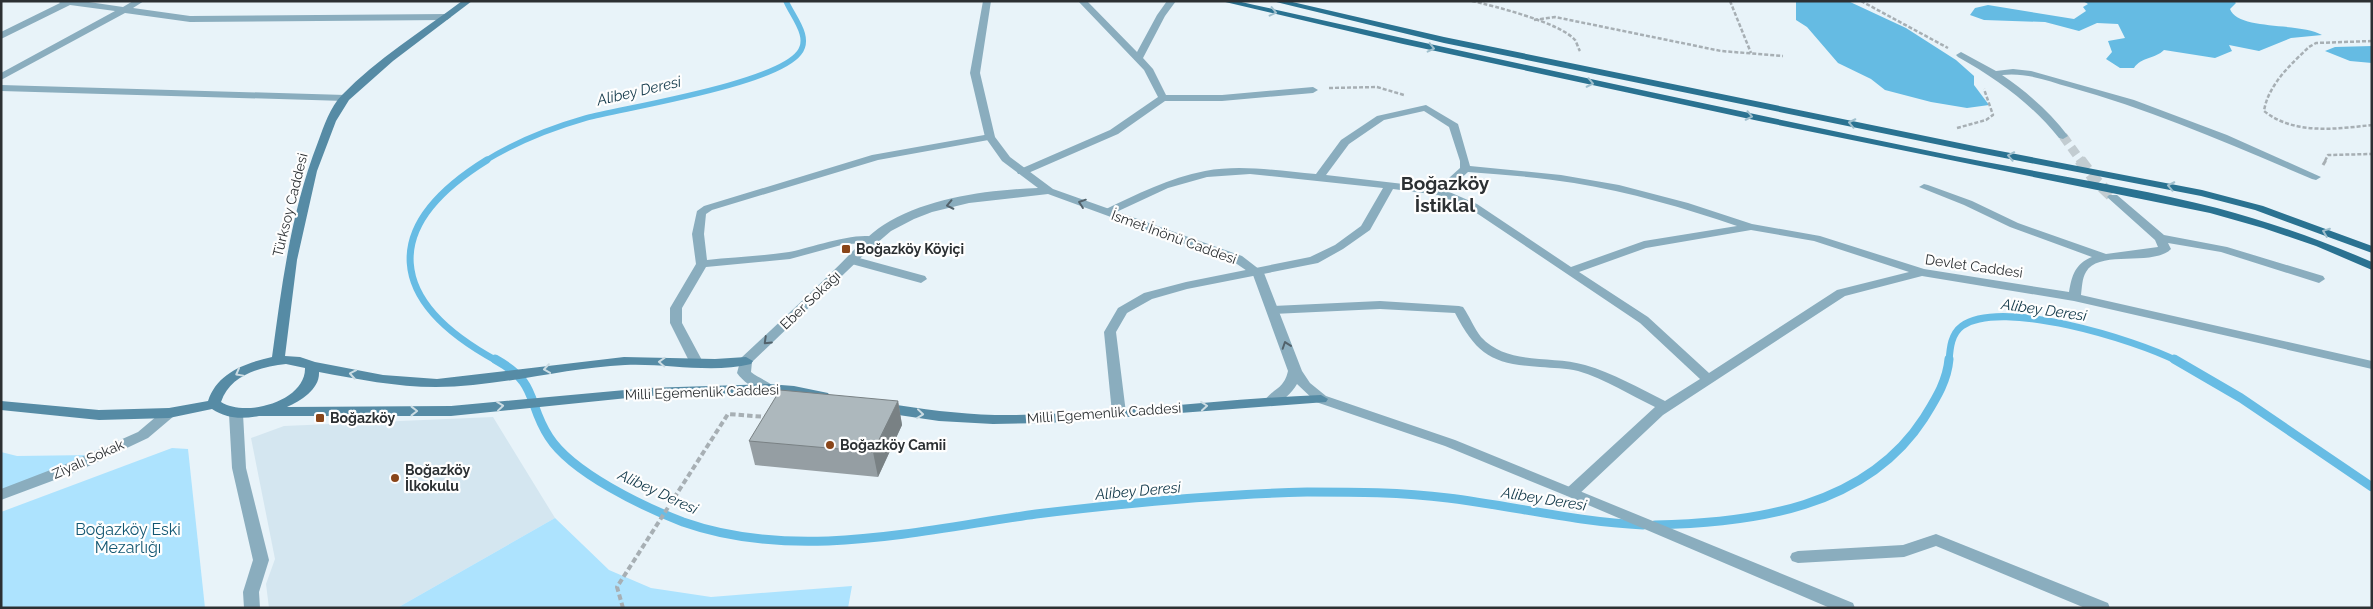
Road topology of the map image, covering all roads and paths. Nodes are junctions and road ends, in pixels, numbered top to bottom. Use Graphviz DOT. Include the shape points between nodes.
graph roads {
  1 [pos="140,1"];
  2 [pos="468,1"];
  3 [pos="987,1"];
  4 [pos="1082,1"];
  5 [pos="1172,1"];
  6 [pos="1225,1"];
  7 [pos="1276,1"];
  8 [pos="1472,1"];
  9 [pos="1730,1"];
  10 [pos="1861,1"];
  11 [pos="66,2"];
  12 [pos="124,10"];
  13 [pos="447,17"];
  14 [pos="1534,20"];
  15 [pos="1,36"];
  16 [pos="2372,41"];
  17 [pos="1751,53"];
  18 [pos="1961,54"];
  19 [pos="1783,56"];
  20 [pos="1138,58"];
  21 [pos="1576,67"];
  22 [pos="1996,74"];
  23 [pos="1,77"];
  24 [pos="1983,86"];
  25 [pos="1,88"];
  26 [pos="1313,90"];
  27 [pos="345,98"];
  28 [pos="1163,98"];
  29 [pos="1426,108"];
  30 [pos="2372,125"];
  31 [pos="2063,136"];
  32 [pos="990,137"];
  33 [pos="1930,140"];
  34 [pos="2372,154"];
  35 [pos="1465,169"];
  36 [pos="1022,172"];
  37 [pos="2316,177"];
  38 [pos="1318,179"];
  39 [pos="1390,185"];
  40 [pos="1924,187"];
  41 [pos="1049,191"];
  42 [pos="1440,192"];
  43 [pos="998,195"];
  44 [pos="2113,197"];
  45 [pos="1108,212"];
  46 [pos="1751,227"];
  47 [pos="2160,238"];
  48 [pos="874,240"];
  49 [pos="2372,250"];
  50 [pos="2105,258"];
  51 [pos="852,260"];
  52 [pos="702,264"];
  53 [pos="2372,266"];
  54 [pos="1570,271"];
  55 [pos="1922,272"];
  56 [pos="1258,273"];
  57 [pos="921,279"];
  58 [pos="2319,279"];
  59 [pos="2074,297"];
  60 [pos="1273,310"];
  61 [pos="278,360"];
  62 [pos="746,361"];
  63 [pos="697,364"];
  64 [pos="2372,364"];
  65 [pos="312,366"];
  66 [pos="1295,371"];
  67 [pos="1708,379"];
  68 [pos="768,388"];
  69 [pos="794,390"];
  70 [pos="835,398"];
  71 [pos="1321,399"];
  72 [pos="1272,400"];
  73 [pos="214,404"];
  74 [pos="1,405"];
  75 [pos="874,406"];
  76 [pos="1666,407"];
  77 [pos="260,412"];
  78 [pos="169,413"];
  79 [pos="1119,413"];
  80 [pos="236,414"];
  81 [pos="1572,492"];
  82 [pos="1,495"];
  83 [pos="1798,557"];
  84 [pos="252,608"];
  85 [pos="624,608"];
  86 [pos="1847,608"];
  87 [pos="2102,608"];
  1 -- 12 [label="street"];
  2 -- 13 [label="main road, Türksoy Caddesi"];
  3 -- 32 [label="street, İsmet İnönü Caddesi" via="975,73"];
  4 -- 20 [label="street"];
  5 -- 20 [label="street"];
  6 -- 53 [label="main road, one-way" via="1619,89 2028,175 2188,204 2293,234"];
  7 -- 21 [label="main road"];
  8 -- 14 [label="path"];
  9 -- 17 [label="path"];
  10 -- 18 [label="path"];
  11 -- 12 [label="street"];
  11 -- 15 [label="street"];
  12 -- 13 [label="street" via="190,18"];
  12 -- 23 [label="street"];
  13 -- 27 [label="main road, Türksoy Caddesi" via="390,59"];
  14 -- 17 [label="path" via="1555,17 1721,51"];
  14 -- 21 [label="path" via="1575,41 1581,55"];
  16 -- 30 [label="path" via="2308,46 2272,86 2264,111 2276,121 2307,128"];
  17 -- 19 [label="path"];
  18 -- 22 [label="street"];
  20 -- 28 [label="street" via="1148,69"];
  33 -- 21 [label="main road, one-way"];
  22 -- 31 [label="street" via="2043,111"];
  22 -- 37 [label="street" via="2022,72 2105,93 2160,111"];
  24 -- 33 [label="path" via="1993,115 1986,120 1953,128"];
  25 -- 27 [label="street"];
  26 -- 28 [label="street" via="1222,98"];
  26 -- 29 [label="path" via="1361,86 1398,91"];
  27 -- 61 [label="main road, Türksoy Caddesi" via="331,121 312,171 291,260"];
  28 -- 36 [label="street" via="1114,132"];
  29 -- 35 [label="street" via="1454,126"];
  29 -- 38 [label="street" via="1381,118 1345,142"];
  32 -- 36 [label="street, İsmet İnönü Caddesi" via="1006,159"];
  32 -- 52 [label="street" via="876,157 708,208 701,213 699,227"];
  49 -- 33 [label="main road, one-way" via="2259,208 2202,193"];
  34 -- 37 [label="path" via="2328,155"];
  35 -- 42 [label="street"];
  35 -- 46 [label="street" via="1574,180 1636,192"];
  36 -- 41 [label="street, İsmet İnönü Caddesi"];
  36 -- 43 [label="street" via="1018,182"];
  38 -- 39 [label="street"];
  38 -- 45 [label="street" via="1250,171 1206,174 1164,186"];
  39 -- 42 [label="street"];
  39 -- 56 [label="street" via="1366,228 1339,247 1314,260"];
  40 -- 50 [label="street" via="2014,226"];
  41 -- 43 [label="street"];
  45 -- 41 [label="street, İsmet İnönü Caddesi, one-way"];
  42 -- 54 [label="street" via="1473,206"];
  43 -- 48 [label="street, Eber Sokağı, one-way" via="918,214 893,225"];
  44 -- 47 [label="street"];
  45 -- 56 [label="street, İsmet İnönü Caddesi" via="1238,259"];
  46 -- 54 [label="street" via="1644,245"];
  46 -- 55 [label="street" via="1816,238"];
  47 -- 50 [label="street" via="2165,249 2161,251"];
  47 -- 58 [label="street" via="2223,249"];
  48 -- 51 [label="street, Eber Sokağı"];
  48 -- 52 [label="street" via="846,241 790,255"];
  50 -- 59 [label="street" via="2088,263 2080,270"];
  51 -- 57 [label="street"];
  51 -- 62 [label="street, Eber Sokağı, one-way"];
  52 -- 63 [label="street" via="676,308 676,323"];
  54 -- 67 [label="street" via="1644,320"];
  55 -- 59 [label="street, Devlet Caddesi"];
  55 -- 67 [label="street, Devlet Caddesi" via="1841,293"];
  56 -- 60 [label="street"];
  56 -- 79 [label="street" via="1148,296 1122,310 1110,332"];
  59 -- 64 [label="street, Devlet Caddesi"];
  66 -- 60 [label="street, one-way"];
  60 -- 76 [label="street" via="1380,305 1459,310 1477,340 1498,357 1523,362 1564,362 1584,368"];
  61 -- 65 [label="main road" via="304,361"];
  61 -- 73 [label="main road, one-way" via="254,366 232,377 215,396"];
  62 -- 63 [label="main road"];
  62 -- 68 [label="street" via="744,373"];
  63 -- 65 [label="main road, one-way" via="630,360 595,362 454,382 403,382"];
  65 -- 77 [label="main road" via="315,373 304,391 277,407"];
  66 -- 71 [label="street" via="1305,386"];
  66 -- 72 [label="street" via="1292,384"];
  67 -- 76 [label="street, Devlet Caddesi"];
  68 -- 69 [label="main road, Milli Egemenlik Caddesi"];
  77 -- 68 [label="main road, Milli Egemenlik Caddesi, one-way" via="452,412 647,392"];
  69 -- 70 [label="main road, Milli Egemenlik Caddesi"];
  69 -- 85 [label="path" via="777,418 728,414 617,587"];
  71 -- 72 [label="main road, Milli Egemenlik Caddesi"];
  71 -- 81 [label="street" via="1450,443"];
  79 -- 72 [label="main road, Milli Egemenlik Caddesi, one-way"];
  73 -- 78 [label="main road"];
  73 -- 80 [label="main road" via="220,410"];
  74 -- 78 [label="main road" via="99,415"];
  75 -- 79 [label="main road, Milli Egemenlik Caddesi, one-way" via="912,414 989,420"];
  76 -- 81 [label="street, Devlet Caddesi"];
  77 -- 80 [label="main road"];
  78 -- 82 [label="street, Ziyalı Sokak" via="143,435"];
  80 -- 84 [label="street" via="239,468 261,560 252,592"];
  81 -- 86 [label="street"];
  83 -- 87 [label="street" via="1904,551 1936,540"];
}
